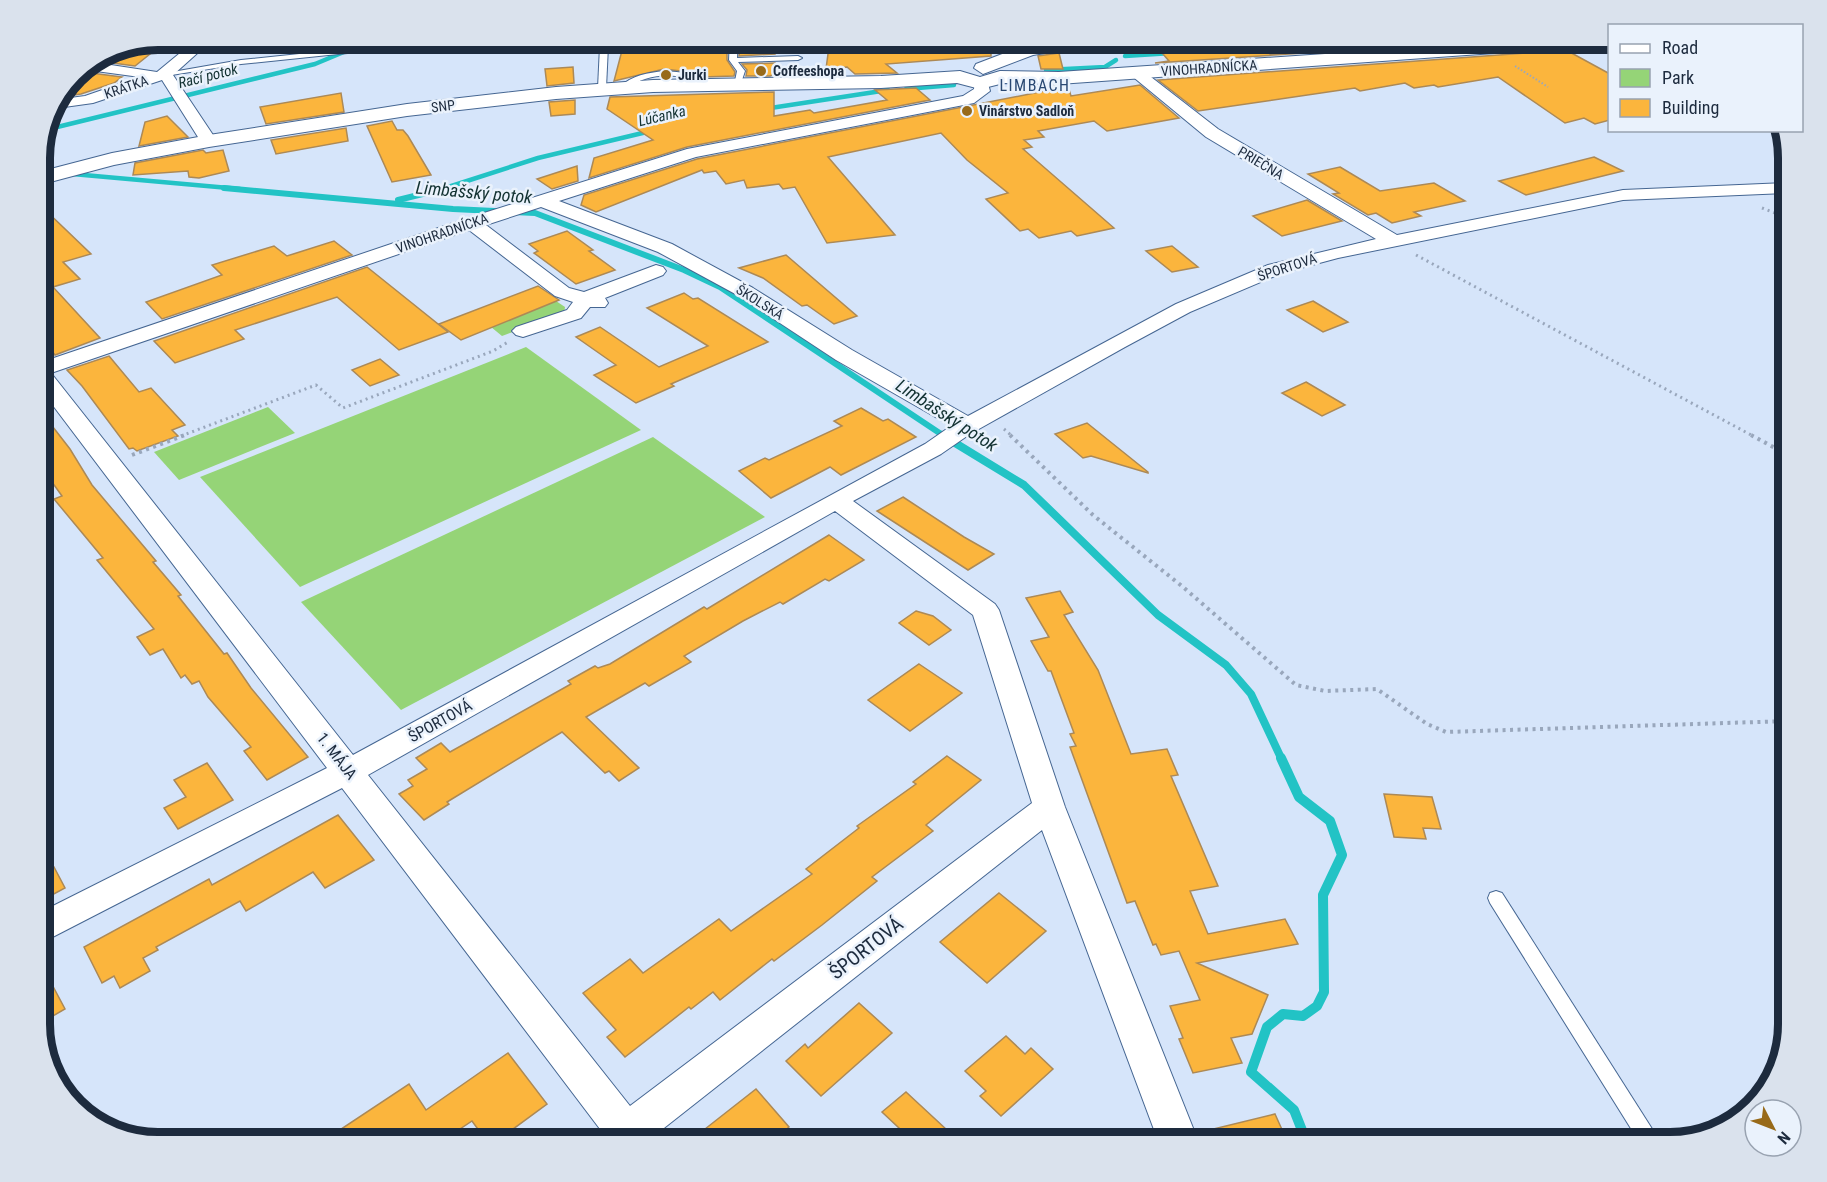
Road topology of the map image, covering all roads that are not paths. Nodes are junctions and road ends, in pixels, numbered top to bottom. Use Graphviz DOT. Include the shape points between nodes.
graph roads {
  1 [pos="193,50"];
  2 [pos="357,50"];
  3 [pos="604,50"];
  4 [pos="733,50"];
  5 [pos="1018,50"];
  6 [pos="1035,50"];
  7 [pos="1502,50"];
  8 [pos="1021,53"];
  9 [pos="798,58"];
  10 [pos="733,60"];
  11 [pos="98,68"];
  12 [pos="1137,73"];
  13 [pos="165,74"];
  14 [pos="982,75"];
  15 [pos="626,84"];
  16 [pos="737,84"];
  17 [pos="705,85"];
  18 [pos="602,88"];
  19 [pos="65,103"];
  20 [pos="209,141"];
  21 [pos="50,177"];
  22 [pos="1778,188"];
  23 [pos="533,204"];
  24 [pos="472,223"];
  25 [pos="1392,241"];
  26 [pos="656,271"];
  27 [pos="585,299"];
  28 [pos="606,305"];
  29 [pos="523,332"];
  30 [pos="50,367"];
  31 [pos="50,385"];
  32 [pos="965,427"];
  33 [pos="836,500"];
  34 [pos="349,771"];
  35 [pos="1049,807"];
  36 [pos="1496,898"];
  37 [pos="50,924"];
  38 [pos="621,1132"];
  39 [pos="634,1132"];
  40 [pos="1175,1132"];
  41 [pos="1644,1132"];
  1 -- 13 [label="street"];
  2 -- 13 [label="lane"];
  3 -- 18 [label="lane"];
  4 -- 10 [label="lane"];
  5 -- 8 [label="street"];
  6 -- 8 [label="street"];
  7 -- 12 [label="street, VINOHRADNÍCKA"];
  8 -- 14 [label="street"];
  9 -- 10 [label="lane"];
  10 -- 16 [label="lane" via="741,71"];
  11 -- 13 [label="street"];
  12 -- 14 [label="street, VINOHRADNÍCKA" via="1000,77 993,81"];
  12 -- 25 [label="street, PRIEČNA" via="1212,134"];
  13 -- 19 [label="street, KRÁTKA" via="87,100"];
  13 -- 20 [label="street"];
  14 -- 16 [label="street, SNP"];
  14 -- 23 [label="street, VINOHRADNÍCKA" via="982,90 968,99 693,153"];
  15 -- 17 [label="street, SNP"];
  15 -- 17 [label="lane" via="683,76 698,78"];
  15 -- 18 [label="street, SNP"];
  16 -- 17 [label="street, SNP"];
  18 -- 20 [label="street, SNP" via="407,110"];
  20 -- 21 [label="street, SNP"];
  22 -- 25 [label="street, ŠPORTOVÁ" via="1623,195"];
  23 -- 24 [label="street, VINOHRADNÍCKA"];
  23 -- 32 [label="street, ŠKOLSKÁ" via="665,248 746,292 844,356"];
  24 -- 27 [label="street" via="562,292"];
  24 -- 30 [label="street, VINOHRADNÍCKA"];
  25 -- 32 [label="street, ŠPORTOVÁ" via="1275,269 1183,309"];
  26 -- 27 [label="street"];
  27 -- 28 [label="street"];
  27 -- 29 [label="street" via="574,314"];
  31 -- 34 [label="street, 1. MÁJA"];
  32 -- 33 [label="street, ŠPORTOVÁ" via="933,449"];
  33 -- 34 [label="street, ŠPORTOVÁ"];
  33 -- 35 [label="street" via="985,610"];
  34 -- 37 [label="street, ŠPORTOVÁ"];
  34 -- 38 [label="street, 1. MÁJA"];
  35 -- 39 [label="street, ŠPORTOVÁ"];
  35 -- 40 [label="street"];
  36 -- 41 [label="lane"];
}
